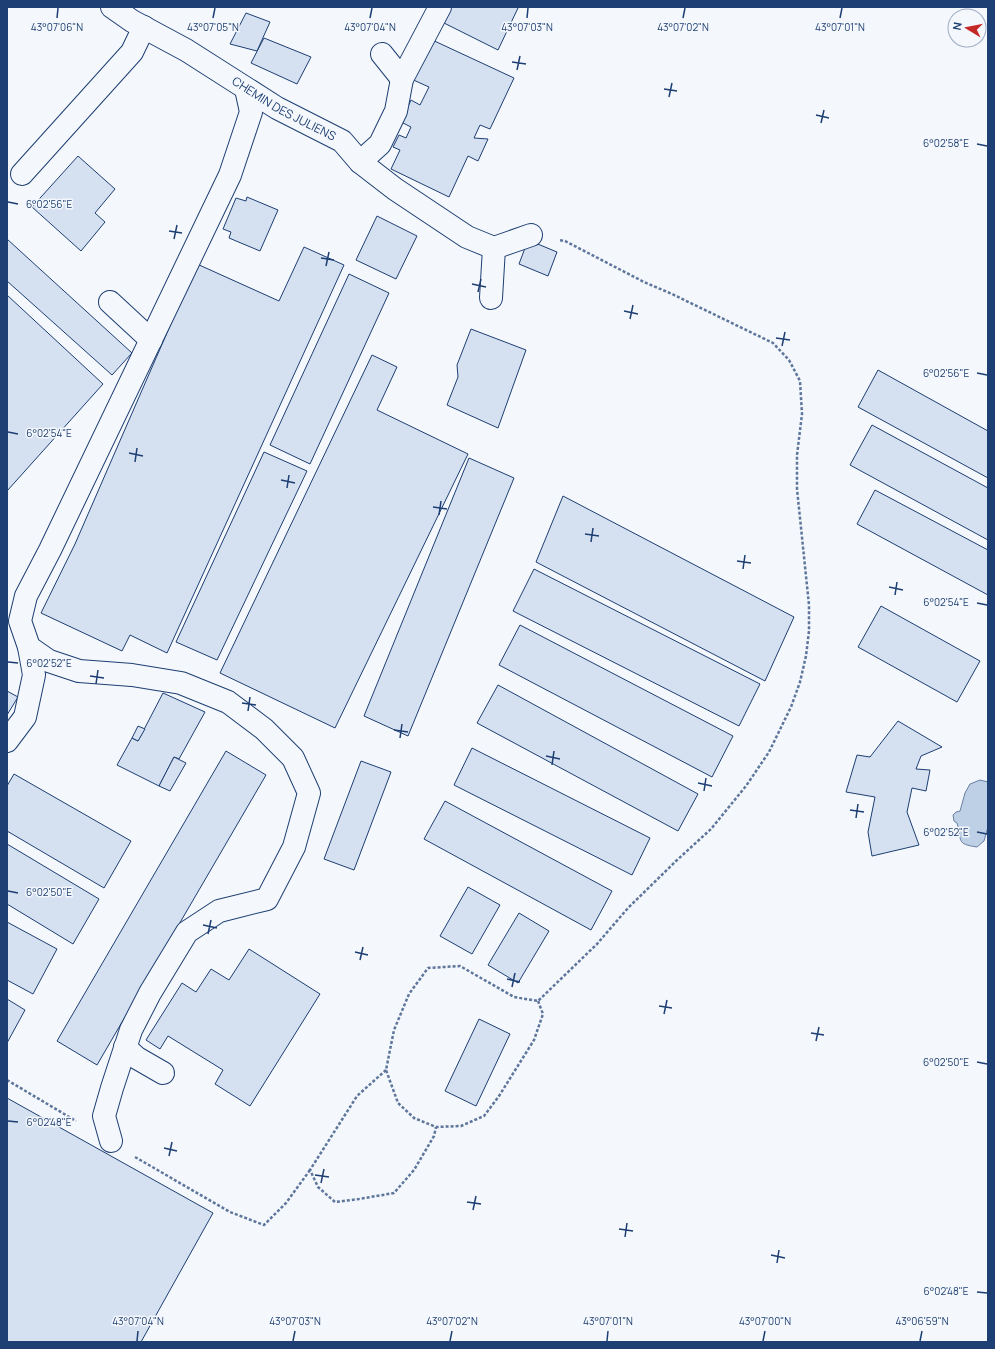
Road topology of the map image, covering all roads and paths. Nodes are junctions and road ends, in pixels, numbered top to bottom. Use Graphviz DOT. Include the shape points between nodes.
graph roads {
  1 [pos="112,7"];
  2 [pos="440,7"];
  3 [pos="144,27"];
  4 [pos="382,54"];
  5 [pos="402,79"];
  6 [pos="246,89"];
  7 [pos="360,162"];
  8 [pos="22,174"];
  9 [pos="531,235"];
  10 [pos="494,248"];
  11 [pos="491,298"];
  12 [pos="110,302"];
  13 [pos="151,340"];
  14 [pos="29,647"];
  15 [pos="7,741"];
  16 [pos="538,1001"];
  17 [pos="125,1047"];
  18 [pos="386,1070"];
  19 [pos="163,1073"];
  20 [pos="7,1080"];
  21 [pos="436,1127"];
  22 [pos="111,1141"];
  23 [pos="310,1170"];
  1 -- 3 [label="street, CHEMIN DES JULIENS"];
  2 -- 5 [label="street"];
  3 -- 6 [label="street, CHEMIN DES JULIENS" via="186,50"];
  3 -- 8 [label="street" via="132,52"];
  4 -- 5 [label="street"];
  5 -- 7 [label="street" via="396,111 380,144"];
  6 -- 7 [label="street, CHEMIN DES JULIENS" via="342,141"];
  6 -- 13 [label="street" via="250,112 230,175"];
  7 -- 10 [label="street, CHEMIN DES JULIENS" via="395,189 467,237"];
  9 -- 10 [label="street"];
  9 -- 16 [label="path" via="565,241 644,282 773,343 789,360 800,381 802,414 797,455 797,490 809,605 806,656 792,707 769,752 746,786 711,829 628,908 597,944"];
  10 -- 11 [label="street"];
  12 -- 13 [label="street"];
  13 -- 14 [label="street" via="26,596 20,621"];
  14 -- 15 [label="street" via="34,675 25,717"];
  14 -- 17 [label="street" via="49,661 79,671 132,675 181,683 228,702 264,729 293,758 309,793 294,847 267,899 219,911 187,932 150,993"];
  16 -- 18 [label="path" via="514,997 460,966 428,968 409,994 394,1030"];
  16 -- 21 [label="path" via="543,1014 534,1040 484,1116 461,1126"];
  17 -- 19 [label="street" via="137,1058"];
  17 -- 22 [label="street" via="104,1116"];
  18 -- 21 [label="path" via="398,1103 414,1118"];
  18 -- 23 [label="path" via="357,1096"];
  20 -- 22 [label="path"];
  21 -- 23 [label="path" via="434,1136 414,1170 394,1193 335,1202 318,1187"];
  22 -- 23 [label="path" via="230,1212 264,1225 286,1203"];
}
